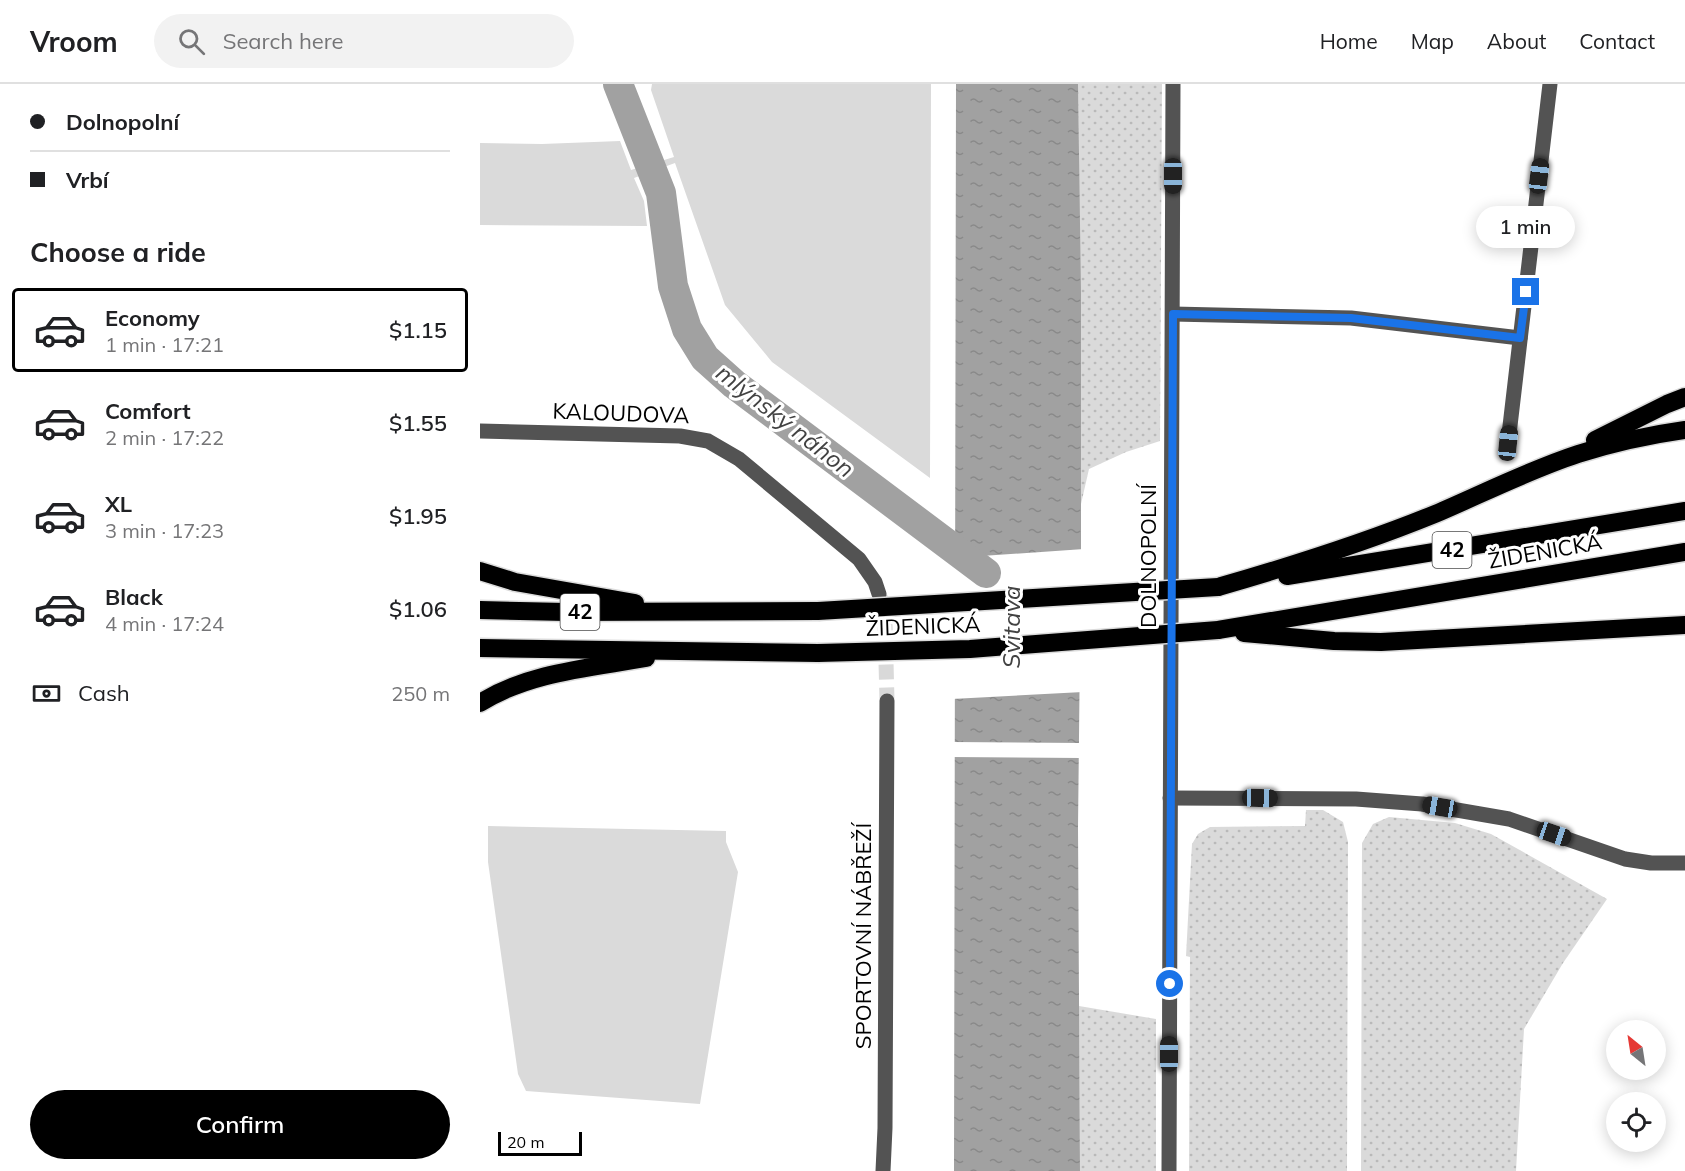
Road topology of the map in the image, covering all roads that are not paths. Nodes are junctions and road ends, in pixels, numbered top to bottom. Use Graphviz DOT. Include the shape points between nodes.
graph roads {
  1 [pos="1173,84"];
  2 [pos="1550,84"];
  3 [pos="1173,314"];
  4 [pos="1520,338"];
  5 [pos="1685,398"];
  6 [pos="1685,430"];
  7 [pos="480,431"];
  8 [pos="1508,443"];
  9 [pos="1543,467"];
  10 [pos="1685,511"];
  11 [pos="1685,552"];
  12 [pos="480,571"];
  13 [pos="1218,586"];
  14 [pos="879,594"];
  15 [pos="480,610"];
  16 [pos="681,612"];
  17 [pos="1685,625"];
  18 [pos="1218,630"];
  19 [pos="480,648"];
  20 [pos="689,651"];
  21 [pos="888,701"];
  22 [pos="480,703"];
  23 [pos="1170,798"];
  24 [pos="1685,863"];
  25 [pos="883,1171"];
  26 [pos="1169,1171"];
  1 -- 3 [label="street, DOLNOPOLNÍ"];
  2 -- 4 [label="street"];
  3 -- 4 [label="street" via="1351,318"];
  3 -- 23 [label="street, DOLNOPOLNÍ"];
  4 -- 8 [label="street"];
  5 -- 9 [label="highway"];
  6 -- 9 [label="highway, 42" via="1610,444"];
  7 -- 14 [label="street, KALOUDOVA" via="680,436 708,441 739,459 859,559"];
  9 -- 13 [label="highway, 42" via="1364,541"];
  10 -- 13 [label="highway, ŽIDENICKÁ / 42"];
  11 -- 18 [label="highway, ŽIDENICKÁ / 42"];
  12 -- 16 [label="highway" via="515,582"];
  13 -- 16 [label="highway, ŽIDENICKÁ / 42, bridge" via="818,611"];
  15 -- 16 [label="highway, ŽIDENICKÁ / 42"];
  17 -- 18 [label="highway, 42" via="1381,642"];
  18 -- 20 [label="highway, ŽIDENICKÁ / 42, bridge" via="970,649"];
  19 -- 20 [label="highway, ŽIDENICKÁ / 42"];
  20 -- 22 [label="highway" via="540,678 499,691"];
  21 -- 25 [label="street, SPORTOVNÍ NÁBŘEŽÍ"];
  23 -- 24 [label="street" via="1356,799 1422,804 1509,819 1625,859"];
  23 -- 26 [label="street, DOLNOPOLNÍ"];
}
